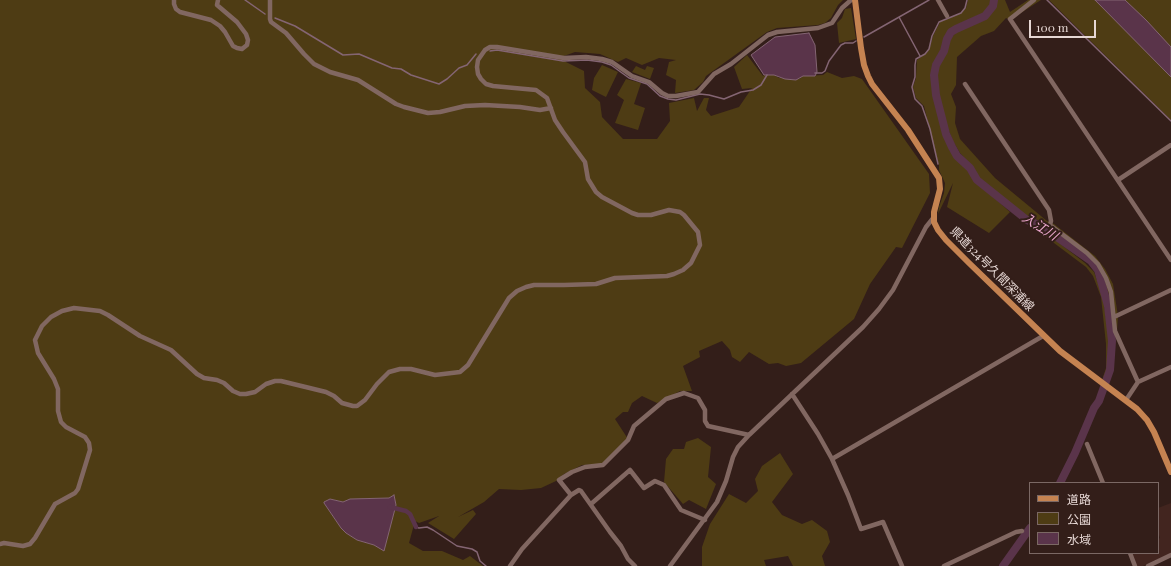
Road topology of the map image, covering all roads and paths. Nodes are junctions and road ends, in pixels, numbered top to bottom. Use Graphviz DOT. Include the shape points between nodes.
graph roads {
  1 [pos="174,0"];
  2 [pos="218,0"];
  3 [pos="270,0"];
  4 [pos="852,0"];
  5 [pos="855,0"];
  6 [pos="938,0"];
  7 [pos="1034,0"];
  8 [pos="947,16"];
  9 [pos="965,84"];
  10 [pos="551,108"];
  11 [pos="1171,145"];
  12 [pos="1118,180"];
  13 [pos="934,217"];
  14 [pos="1171,260"];
  15 [pos="1171,290"];
  16 [pos="1114,317"];
  17 [pos="1043,336"];
  18 [pos="1171,367"];
  19 [pos="1138,382"];
  20 [pos="792,394"];
  21 [pos="1126,400"];
  22 [pos="749,435"];
  23 [pos="1087,444"];
  24 [pos="832,459"];
  25 [pos="1171,472"];
  26 [pos="1103,482"];
  27 [pos="571,495"];
  28 [pos="592,504"];
  29 [pos="705,520"];
  30 [pos="1022,531"];
  31 [pos="0,544"];
  32 [pos="1130,554"];
  33 [pos="1171,555"];
  34 [pos="510,566"];
  35 [pos="635,566"];
  36 [pos="670,566"];
  37 [pos="902,566"];
  38 [pos="944,566"];
  39 [pos="1135,566"];
  40 [pos="1148,566"];
  1 -- 2 [label="street" via="176,9 180,12 211,20 220,26 233,46 242,49 247,45 246,34 237,22 217,5"];
  3 -- 10 [label="street" via="272,22 286,33 314,64 330,72 358,80 396,104 428,113 472,105 540,110"];
  4 -- 10 [label="street" via="842,8 832,23 818,28 768,35 714,74 698,92 676,96 668,96 649,82 632,76 612,62 602,59 564,58 497,47 490,47 481,54 477,67 481,79 486,84 536,90 547,98"];
  5 -- 13 [label="main road" via="861,48 868,76 939,178 940,189"];
  6 -- 8 [label="street"];
  7 -- 12 [label="street" via="1010,19"];
  9 -- 16 [label="street" via="1049,210 1052,221 1050,225 1098,264 1111,292"];
  10 -- 31 [label="street" via="555,120 582,157 591,185 602,197 638,215 651,215 669,210 684,215 698,232 700,240 690,263 667,276 615,278 596,284 526,287 510,298 468,365 460,372 435,375 410,369 389,372 357,406 342,403 326,392 281,381 266,384 255,392 240,394 224,383 197,374 171,350 140,336 100,311 74,308 62,311 42,326 35,340 36,346 58,388 58,411 61,422 85,437 90,450 78,489 55,504 36,538 23,546"];
  11 -- 12 [label="street"];
  12 -- 14 [label="street"];
  13 -- 17 [label="main road, 県道324号久間深浦線" via="938,230 946,240"];
  13 -- 20 [label="street" via="926,227 893,290 879,309"];
  15 -- 16 [label="street"];
  16 -- 19 [label="street" via="1115,331"];
  17 -- 21 [label="main road, 県道324号久間深浦線"];
  17 -- 24 [label="street"];
  18 -- 19 [label="street"];
  19 -- 21 [label="street"];
  20 -- 22 [label="street"];
  20 -- 24 [label="street"];
  21 -- 25 [label="main road, 県道324号久間深浦線" via="1150,426"];
  22 -- 27 [label="street" via="708,426 705,421 705,410 698,398 684,392 666,399 634,426 628,440 603,465 585,467 558,480"];
  22 -- 29 [label="street" via="738,447 717,502"];
  23 -- 26 [label="street"];
  24 -- 37 [label="street" via="861,529 883,522"];
  27 -- 28 [label="street" via="579,490"];
  27 -- 34 [label="street" via="522,548"];
  28 -- 29 [label="street" via="630,470 644,488 655,481 664,484 681,510"];
  28 -- 35 [label="street"];
  29 -- 36 [label="street"];
  30 -- 38 [label="street"];
  32 -- 39 [label="street"];
  33 -- 40 [label="street"];
}
